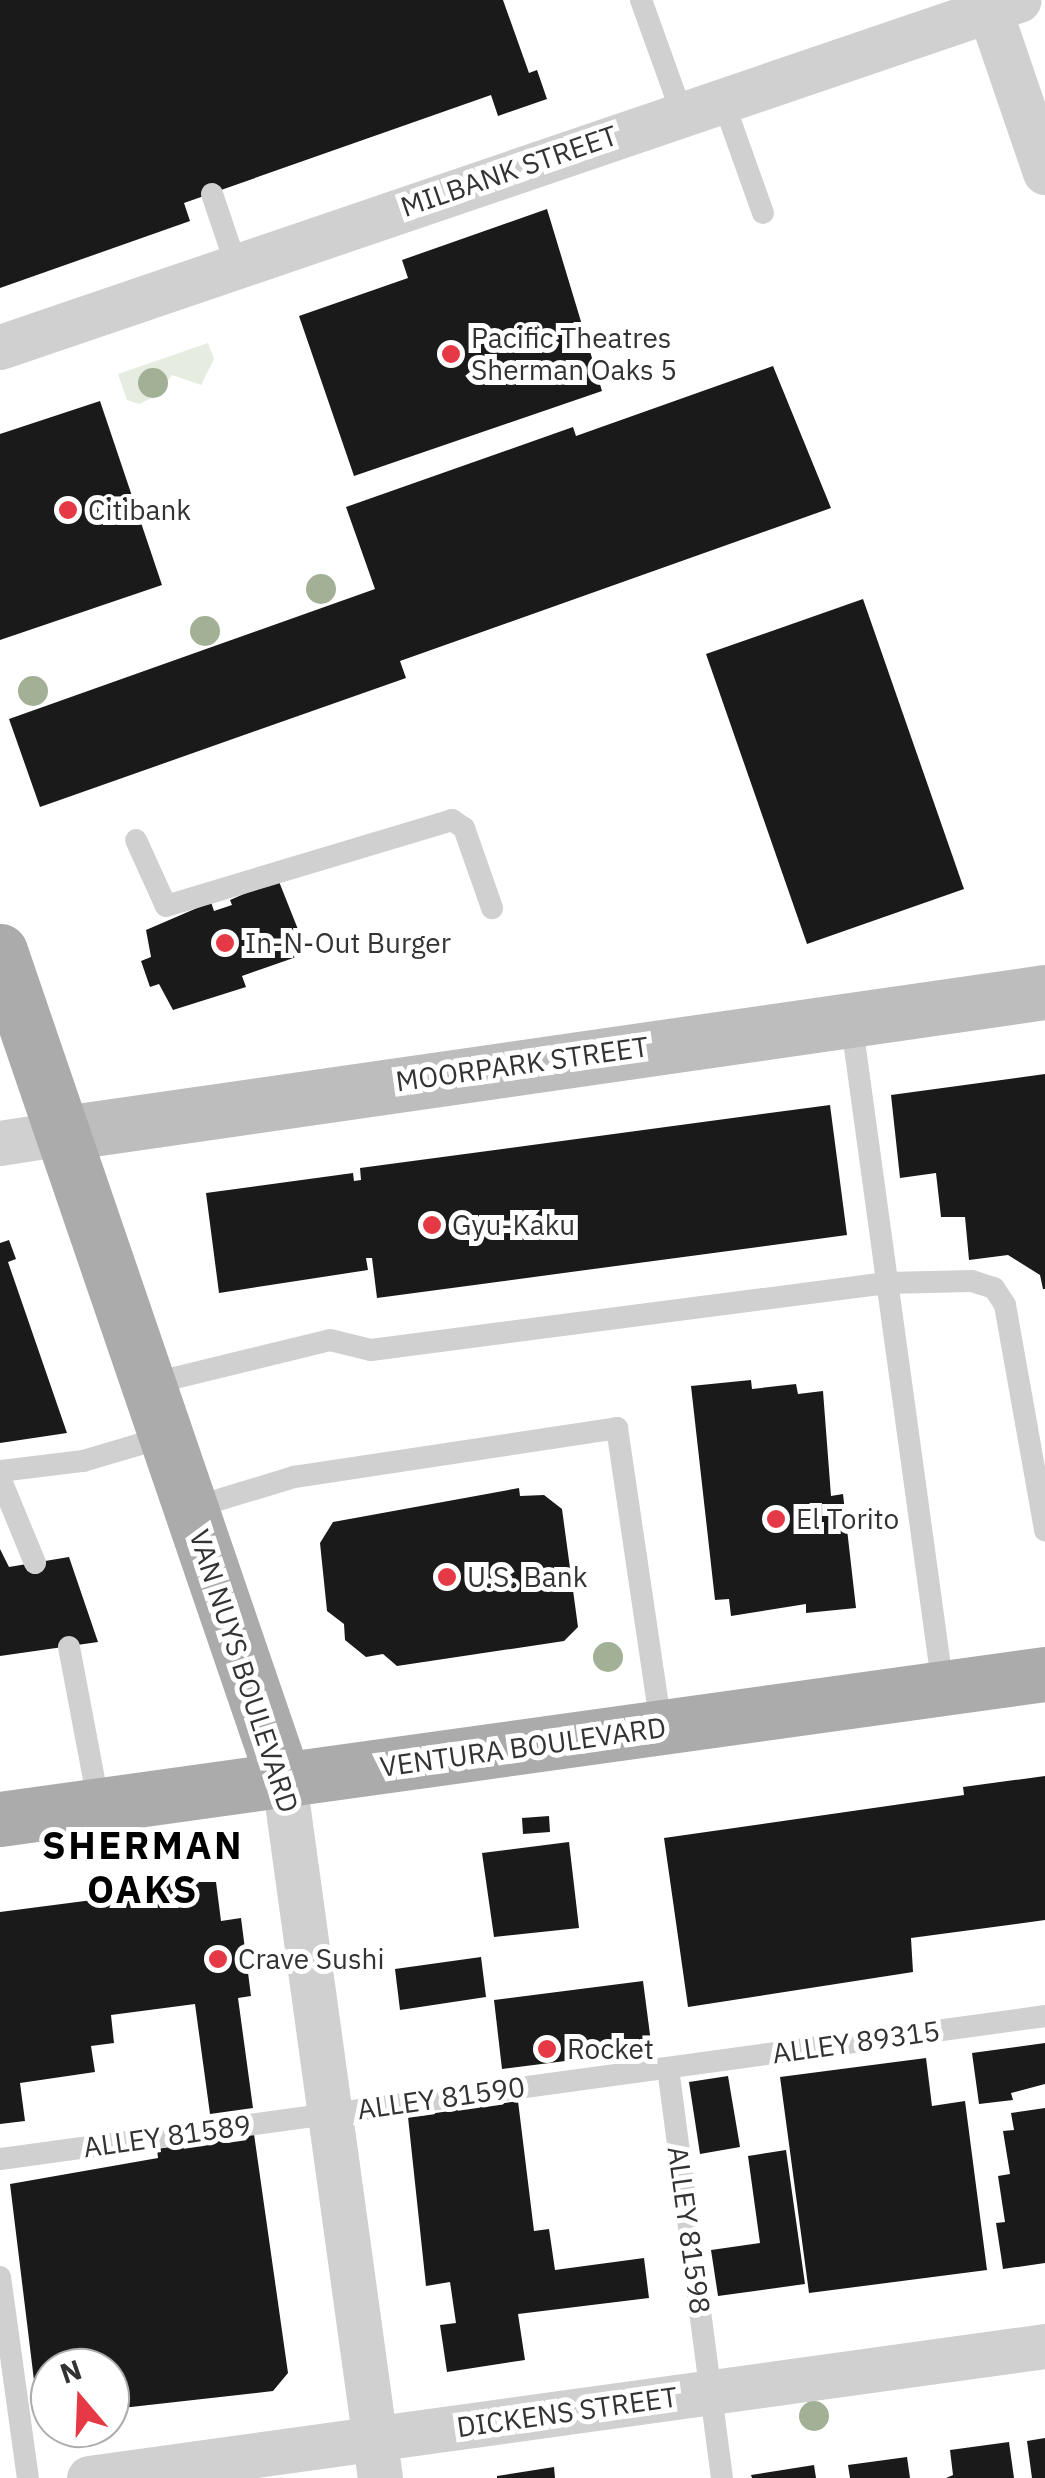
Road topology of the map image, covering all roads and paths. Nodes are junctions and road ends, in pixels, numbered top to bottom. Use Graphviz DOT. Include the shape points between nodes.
graph roads {
  1 [pos="641,0"];
  2 [pos="998,4"];
  3 [pos="701,105"];
  4 [pos="1045,172"];
  5 [pos="212,194"];
  6 [pos="763,212"];
  7 [pos="236,265"];
  8 [pos="0,346"];
  9 [pos="136,840"];
  10 [pos="492,908"];
  11 [pos="0,950"];
  12 [pos="1045,992"];
  13 [pos="851,1019"];
  14 [pos="64,1132"];
  15 [pos="0,1143"];
  16 [pos="887,1283"];
  17 [pos="150,1384"];
  18 [pos="168,1436"];
  19 [pos="0,1474"];
  20 [pos="192,1508"];
  21 [pos="1045,1530"];
  22 [pos="35,1563"];
  23 [pos="69,1647"];
  24 [pos="1045,1674"];
  25 [pos="943,1688"];
  26 [pos="660,1727"];
  27 [pos="284,1781"];
  28 [pos="99,1806"];
  29 [pos="0,1819"];
  30 [pos="1045,2016"];
  31 [pos="668,2068"];
  32 [pos="333,2114"];
  33 [pos="0,2159"];
  34 [pos="0,2277"];
  35 [pos="1045,2346"];
  36 [pos="711,2392"];
  37 [pos="378,2458"];
  38 [pos="28,2478"];
  39 [pos="88,2478"];
  40 [pos="722,2478"];
  1 -- 3 [label="lane"];
  2 -- 3 [label="street, MILBANK STREET"];
  2 -- 4 [label="street"];
  3 -- 6 [label="lane"];
  3 -- 7 [label="street, MILBANK STREET"];
  5 -- 7 [label="lane"];
  7 -- 8 [label="street, MILBANK STREET"];
  9 -- 10 [label="lane" via="166,906 452,820 464,828"];
  11 -- 14 [label="main road, VAN NUYS BOULEVARD"];
  12 -- 13 [label="main road, MOORPARK STREET"];
  13 -- 14 [label="main road, MOORPARK STREET"];
  13 -- 16 [label="lane"];
  14 -- 15 [label="street, MOORPARK STREET"];
  14 -- 17 [label="main road, VAN NUYS BOULEVARD"];
  16 -- 17 [label="lane" via="372,1350 330,1340"];
  16 -- 21 [label="lane" via="972,1281 1000,1296"];
  16 -- 25 [label="lane"];
  17 -- 18 [label="main road, VAN NUYS BOULEVARD"];
  18 -- 19 [label="lane"];
  18 -- 20 [label="main road, VAN NUYS BOULEVARD"];
  19 -- 22 [label="lane"];
  20 -- 26 [label="lane" via="294,1477 617,1428"];
  20 -- 27 [label="main road, VAN NUYS BOULEVARD"];
  23 -- 28 [label="lane"];
  24 -- 25 [label="main road, VENTURA BOULEVARD"];
  25 -- 26 [label="main road, VENTURA BOULEVARD"];
  26 -- 27 [label="main road, VENTURA BOULEVARD"];
  27 -- 28 [label="main road, VENTURA BOULEVARD"];
  27 -- 32 [label="street, VAN NUYS BOULEVARD"];
  28 -- 29 [label="main road, VENTURA BOULEVARD"];
  30 -- 31 [label="lane, ALLEY 89315"];
  31 -- 32 [label="lane, ALLEY 81590"];
  31 -- 36 [label="lane, ALLEY 81598"];
  32 -- 33 [label="lane, ALLEY 81589"];
  32 -- 37 [label="street, VAN NUYS BOULEVARD"];
  34 -- 38 [label="lane"];
  35 -- 36 [label="street, DICKENS STREET"];
  36 -- 37 [label="street, DICKENS STREET"];
  36 -- 40 [label="lane, ALLEY 81598"];
  37 -- 39 [label="street, DICKENS STREET"];
}
